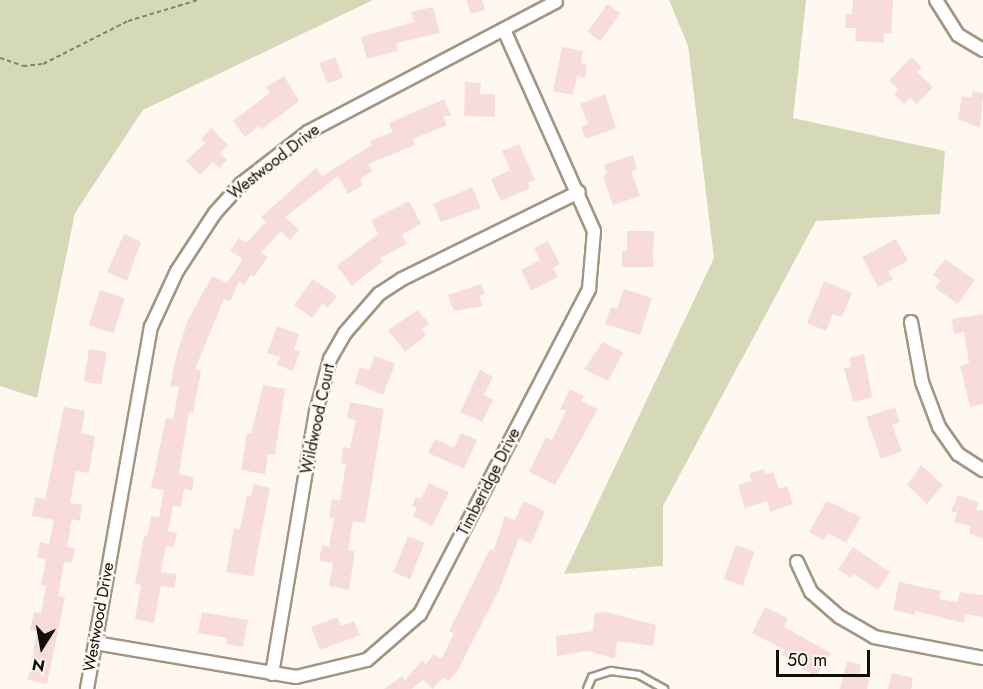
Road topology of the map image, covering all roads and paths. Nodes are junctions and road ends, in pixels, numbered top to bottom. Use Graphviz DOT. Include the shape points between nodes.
graph roads {
  1 [pos="198,0"];
  2 [pos="936,0"];
  3 [pos="556,2"];
  4 [pos="504,30"];
  5 [pos="983,50"];
  6 [pos="0,58"];
  7 [pos="579,192"];
  8 [pos="911,322"];
  9 [pos="983,470"];
  10 [pos="797,562"];
  11 [pos="95,643"];
  12 [pos="983,658"];
  13 [pos="272,674"];
  14 [pos="87,689"];
  15 [pos="587,689"];
  16 [pos="664,689"];
  1 -- 6 [label="path" via="128,21 43,64 23,66"];
  2 -- 5 [label="street" via="958,34"];
  3 -- 4 [label="street, Westwood Drive"];
  4 -- 7 [label="street, Timberidge Drive"];
  4 -- 11 [label="street, Westwood Drive" via="308,132 241,184 215,213 177,271 151,327"];
  7 -- 13 [label="street, Wildwood Court" via="402,279 379,294 345,333 330,359 316,412"];
  7 -- 13 [label="street, Timberidge Drive" via="594,231 589,289 420,614 367,660 296,677"];
  8 -- 9 [label="street" via="922,382 939,427 958,454"];
  10 -- 12 [label="street" via="811,592 840,617 874,637"];
  11 -- 13 [label="street, Timberidge Drive"];
  11 -- 14 [label="street, Westwood Drive"];
  15 -- 16 [label="lane" via="592,677 611,671 639,675"];
}
